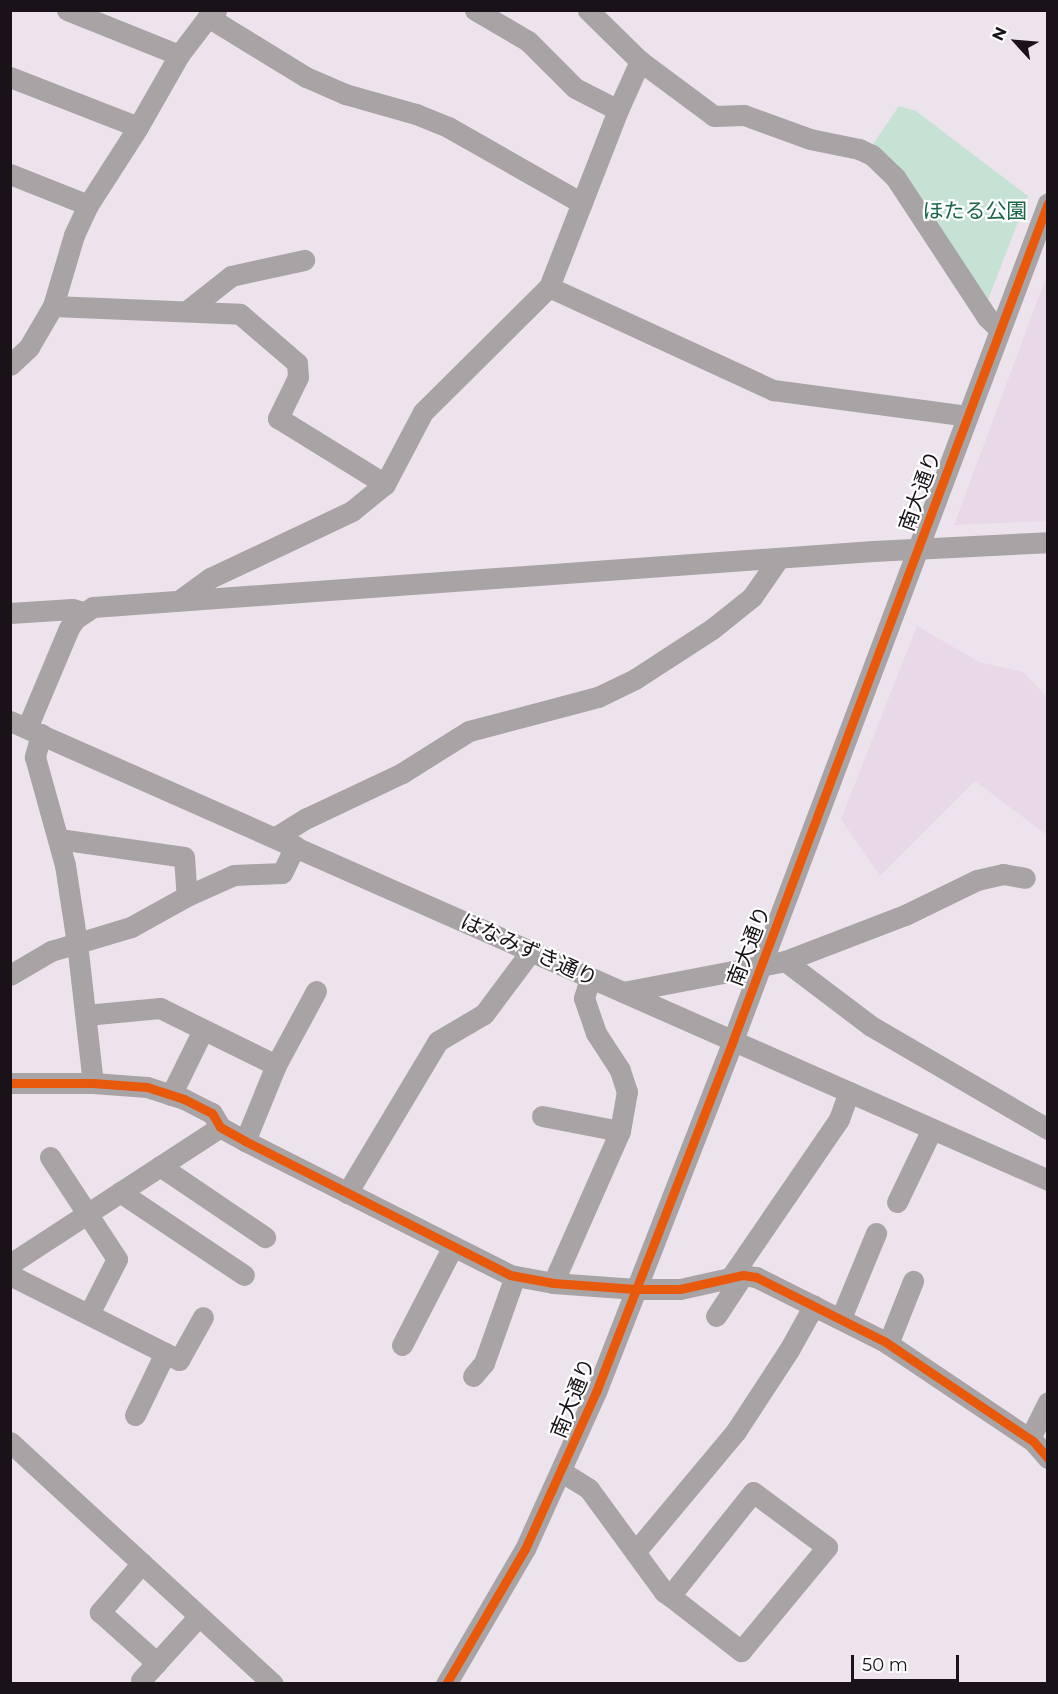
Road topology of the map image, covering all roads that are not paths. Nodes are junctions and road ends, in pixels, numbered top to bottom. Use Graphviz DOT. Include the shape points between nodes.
graph roads {
  1 [pos="67,10"];
  2 [pos="475,10"];
  3 [pos="588,10"];
  4 [pos="212,14"];
  5 [pos="179,55"];
  6 [pos="640,60"];
  7 [pos="10,77"];
  8 [pos="618,110"];
  9 [pos="138,127"];
  10 [pos="10,174"];
  11 [pos="582,203"];
  12 [pos="1047,203"];
  13 [pos="88,204"];
  14 [pos="304,260"];
  15 [pos="549,287"];
  16 [pos="53,306"];
  17 [pos="188,310"];
  18 [pos="999,329"];
  19 [pos="10,365"];
  20 [pos="967,416"];
  21 [pos="385,484"];
  22 [pos="1047,542"];
  23 [pos="917,549"];
  24 [pos="779,558"];
  25 [pos="181,599"];
  26 [pos="83,612"];
  27 [pos="10,613"];
  28 [pos="26,728"];
  29 [pos="276,837"];
  30 [pos="59,839"];
  31 [pos="295,846"];
  32 [pos="1025,878"];
  33 [pos="187,896"];
  34 [pos="77,943"];
  35 [pos="531,951"];
  36 [pos="785,961"];
  37 [pos="760,967"];
  38 [pos="10,975"];
  39 [pos="590,978"];
  40 [pos="316,991"];
  41 [pos="623,992"];
  42 [pos="86,1015"];
  43 [pos="203,1030"];
  44 [pos="733,1040"];
  45 [pos="276,1065"];
  46 [pos="10,1083"];
  47 [pos="93,1083"];
  48 [pos="849,1092"];
  49 [pos="171,1095"];
  50 [pos="542,1116"];
  51 [pos="220,1127"];
  52 [pos="932,1129"];
  53 [pos="1047,1129"];
  54 [pos="620,1131"];
  55 [pos="244,1141"];
  56 [pos="50,1157"];
  57 [pos="160,1166"];
  58 [pos="1047,1180"];
  59 [pos="120,1192"];
  60 [pos="347,1193"];
  61 [pos="897,1202"];
  62 [pos="87,1214"];
  63 [pos="876,1233"];
  64 [pos="266,1237"];
  65 [pos="453,1246"];
  66 [pos="10,1264"];
  67 [pos="10,1275"];
  68 [pos="244,1275"];
  69 [pos="515,1276"];
  70 [pos="737,1276"];
  71 [pos="913,1281"];
  72 [pos="553,1282"];
  73 [pos="636,1289"];
  74 [pos="814,1305"];
  75 [pos="93,1306"];
  76 [pos="716,1316"];
  77 [pos="204,1317"];
  78 [pos="841,1318"];
  79 [pos="888,1344"];
  80 [pos="402,1345"];
  81 [pos="165,1353"];
  82 [pos="472,1376"];
  83 [pos="1046,1407"];
  84 [pos="135,1416"];
  85 [pos="1030,1438"];
  86 [pos="10,1442"];
  87 [pos="1047,1458"];
  88 [pos="562,1473"];
  89 [pos="635,1552"];
  90 [pos="142,1563"];
  91 [pos="670,1596"];
  92 [pos="199,1616"];
  93 [pos="157,1663"];
  94 [pos="141,1680"];
  95 [pos="265,1681"];
  96 [pos="446,1683"];
  1 -- 5 [label="street"];
  2 -- 8 [label="street" via="528,41 575,88"];
  3 -- 6 [label="street"];
  4 -- 5 [label="street"];
  4 -- 11 [label="street" via="306,77 448,128"];
  5 -- 9 [label="street"];
  6 -- 8 [label="street"];
  6 -- 18 [label="street" via="714,116 744,115 810,139 872,155 895,177 987,317"];
  7 -- 9 [label="street"];
  8 -- 11 [label="street"];
  9 -- 13 [label="street"];
  10 -- 13 [label="street"];
  11 -- 15 [label="street"];
  12 -- 18 [label="street, 南大通り"];
  13 -- 16 [label="street" via="74,235"];
  14 -- 17 [label="street" via="231,276"];
  15 -- 20 [label="street" via="773,390"];
  15 -- 21 [label="street" via="423,412"];
  16 -- 17 [label="street"];
  16 -- 19 [label="street" via="29,347"];
  17 -- 21 [label="street" via="240,314 297,363 298,377 278,418"];
  18 -- 20 [label="street, 南大通り"];
  20 -- 23 [label="street, 南大通り"];
  21 -- 25 [label="street" via="352,511 210,578"];
  22 -- 23 [label="street"];
  23 -- 24 [label="street"];
  23 -- 37 [label="street, 南大通り"];
  24 -- 25 [label="street"];
  24 -- 29 [label="street" via="752,597 635,679 598,697 470,731 402,773"];
  25 -- 26 [label="street" via="105,605"];
  26 -- 27 [label="street" via="72,609"];
  26 -- 28 [label="street" via="69,628"];
  28 -- 29 [label="street, はなみずき通り"];
  28 -- 30 [label="street"];
  29 -- 31 [label="street, はなみずき通り"];
  30 -- 33 [label="street" via="184,857"];
  30 -- 34 [label="street"];
  31 -- 33 [label="street" via="282,873 234,875"];
  31 -- 35 [label="street, はなみずき通り"];
  32 -- 36 [label="street" via="1003,874 977,880 905,915"];
  33 -- 34 [label="street" via="131,927"];
  34 -- 38 [label="street" via="51,951"];
  34 -- 42 [label="street"];
  35 -- 39 [label="street, はなみずき通り"];
  35 -- 60 [label="street" via="484,1014 438,1041"];
  36 -- 37 [label="street"];
  36 -- 53 [label="street" via="871,1026"];
  37 -- 41 [label="street"];
  37 -- 44 [label="street, 南大通り"];
  39 -- 41 [label="street, はなみずき通り"];
  39 -- 54 [label="street" via="584,998 596,1033 620,1070 627,1092"];
  40 -- 45 [label="street"];
  41 -- 44 [label="street, はなみずき通り"];
  42 -- 43 [label="street" via="160,1008"];
  42 -- 47 [label="street"];
  43 -- 45 [label="street"];
  43 -- 49 [label="street"];
  44 -- 48 [label="street, はなみずき通り"];
  44 -- 73 [label="street, 南大通り"];
  45 -- 55 [label="street"];
  46 -- 47 [label="street"];
  47 -- 49 [label="street" via="147,1088"];
  48 -- 52 [label="street, はなみずき通り"];
  48 -- 70 [label="street" via="839,1119"];
  49 -- 51 [label="street" via="212,1113"];
  50 -- 54 [label="street"];
  51 -- 55 [label="street"];
  51 -- 57 [label="street"];
  52 -- 58 [label="street, はなみずき通り"];
  52 -- 61 [label="street"];
  54 -- 72 [label="street"];
  55 -- 60 [label="street"];
  56 -- 62 [label="street"];
  57 -- 59 [label="street"];
  57 -- 64 [label="street"];
  59 -- 62 [label="street"];
  59 -- 68 [label="street"];
  60 -- 65 [label="street"];
  62 -- 66 [label="street"];
  62 -- 75 [label="street" via="117,1259"];
  63 -- 78 [label="street"];
  65 -- 69 [label="street"];
  65 -- 80 [label="street"];
  67 -- 81 [label="street"];
  69 -- 72 [label="street"];
  69 -- 82 [label="street" via="484,1364"];
  70 -- 73 [label="street" via="680,1289"];
  70 -- 74 [label="street" via="756,1277"];
  70 -- 76 [label="street"];
  71 -- 79 [label="street"];
  72 -- 73 [label="street"];
  73 -- 88 [label="street, 南大通り"];
  74 -- 78 [label="street"];
  74 -- 89 [label="street" via="736,1431"];
  77 -- 81 [label="street" via="179,1360"];
  78 -- 79 [label="street"];
  79 -- 85 [label="street"];
  81 -- 84 [label="street"];
  83 -- 85 [label="street"];
  85 -- 87 [label="street"];
  86 -- 90 [label="street"];
  88 -- 89 [label="street" via="588,1489"];
  88 -- 96 [label="street, 南大通り" via="514,1568"];
  89 -- 91 [label="street"];
  90 -- 92 [label="street"];
  90 -- 93 [label="street" via="100,1612"];
  91 -- 91 [label="street" via="741,1651 827,1547 753,1492"];
  92 -- 93 [label="street"];
  92 -- 95 [label="street"];
  93 -- 94 [label="street"];
}
